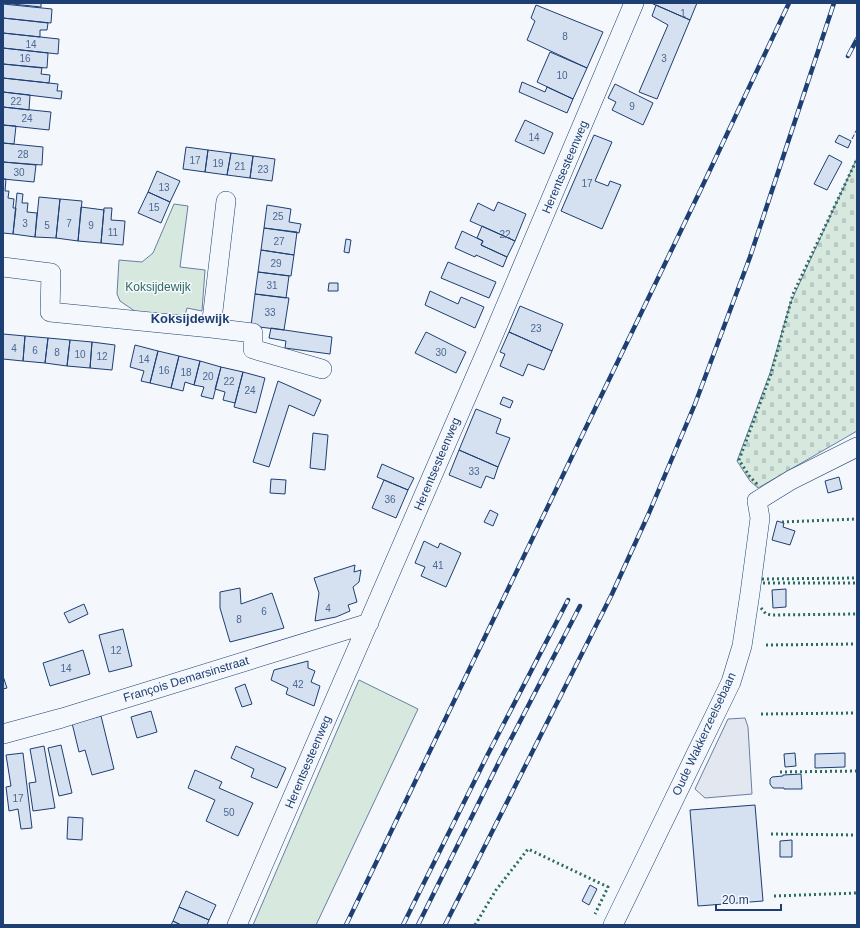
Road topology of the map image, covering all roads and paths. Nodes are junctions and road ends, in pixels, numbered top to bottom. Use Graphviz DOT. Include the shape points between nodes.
graph roads {
  1 [pos="634,3"];
  2 [pos="226,201"];
  3 [pos="3,267"];
  4 [pos="212,328"];
  5 [pos="322,369"];
  6 [pos="857,447"];
  7 [pos="368,623"];
  8 [pos="3,734"];
  9 [pos="238,925"];
  10 [pos="613,925"];
  1 -- 7 [label="street, Herentsesteenweg"];
  2 -- 4 [label="street"];
  3 -- 4 [label="street" via="51,273 50,312"];
  4 -- 5 [label="street" via="253,333 253,349"];
  6 -- 10 [label="street, Oude Wakkerzeelsebaan" via="791,480 757,501 760,518 742,646 731,682"];
  7 -- 8 [label="street, François Demarsinstraat"];
  7 -- 9 [label="street, Herentsesteenweg"];
}
